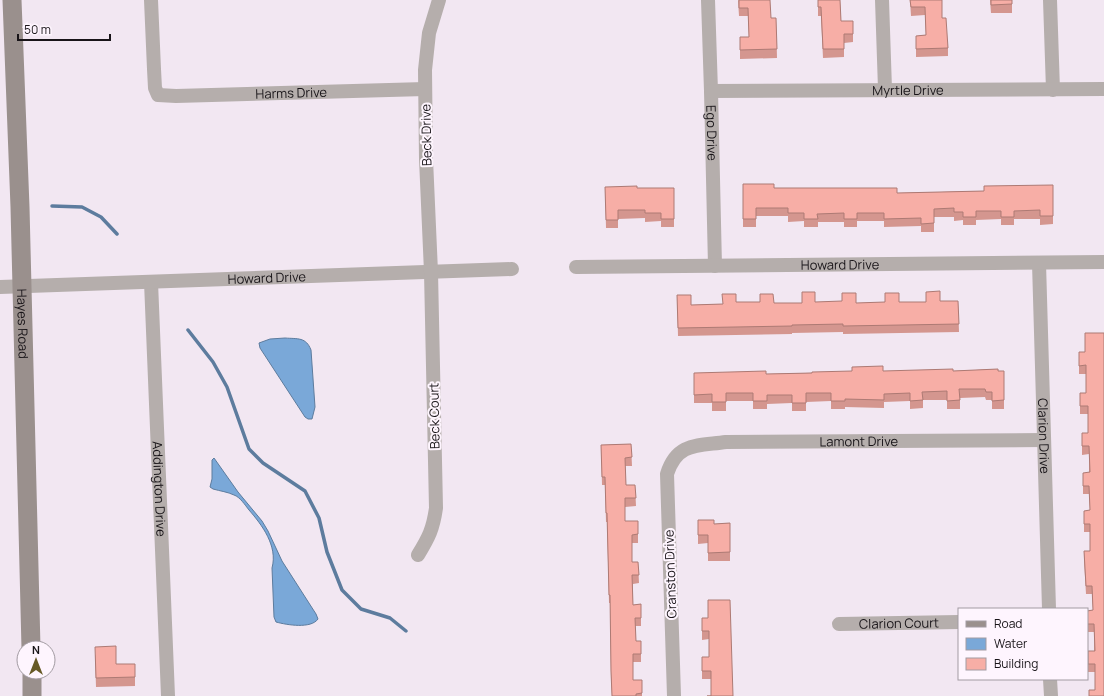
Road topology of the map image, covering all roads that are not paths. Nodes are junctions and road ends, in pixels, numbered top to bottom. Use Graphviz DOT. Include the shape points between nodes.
graph roads {
  1 [pos="12,0"];
  2 [pos="151,0"];
  3 [pos="439,0"];
  4 [pos="708,0"];
  5 [pos="882,0"];
  6 [pos="1050,0"];
  7 [pos="425,89"];
  8 [pos="885,89"];
  9 [pos="1104,89"];
  10 [pos="1053,90"];
  11 [pos="712,91"];
  12 [pos="1104,262"];
  13 [pos="1039,263"];
  14 [pos="715,266"];
  15 [pos="576,267"];
  16 [pos="512,269"];
  17 [pos="430,272"];
  18 [pos="151,282"];
  19 [pos="21,286"];
  20 [pos="0,287"];
  21 [pos="1044,440"];
  22 [pos="676,455"];
  23 [pos="418,555"];
  24 [pos="1049,608"];
  25 [pos="958,622"];
  26 [pos="839,624"];
  27 [pos="31,640"];
  28 [pos="32,680"];
  29 [pos="1050,680"];
  30 [pos="32,696"];
  31 [pos="168,696"];
  32 [pos="674,696"];
  33 [pos="1051,696"];
  1 -- 19 [label="street, Hayes Road"];
  2 -- 7 [label="street, Harms Drive" via="154,69 158,95"];
  3 -- 7 [label="street, Beck Drive" via="427,48"];
  4 -- 11 [label="street, Ego Drive"];
  5 -- 8 [label="street"];
  6 -- 10 [label="street"];
  7 -- 17 [label="street, Beck Drive"];
  8 -- 10 [label="street, Myrtle Drive"];
  8 -- 11 [label="street, Myrtle Drive"];
  9 -- 10 [label="street, Myrtle Drive"];
  11 -- 14 [label="street, Ego Drive"];
  12 -- 13 [label="street, Howard Drive"];
  13 -- 14 [label="street, Howard Drive"];
  13 -- 21 [label="street, Clarion Drive"];
  14 -- 15 [label="street, Howard Drive"];
  16 -- 17 [label="street, Howard Drive"];
  17 -- 18 [label="street, Howard Drive"];
  17 -- 23 [label="street, Beck Court" via="436,508 430,536"];
  18 -- 19 [label="street, Howard Drive"];
  18 -- 31 [label="street, Addington Drive"];
  19 -- 20 [label="street, Howard Drive"];
  19 -- 27 [label="street, Hayes Road"];
  21 -- 22 [label="street, Lamont Drive" via="726,442 685,448"];
  21 -- 24 [label="street, Clarion Drive"];
  22 -- 32 [label="street, Cranston Drive" via="670,462 666,474"];
  25 -- 26 [label="street, Clarion Court"];
  28 -- 30 [label="street"];
  29 -- 33 [label="street"];
}
